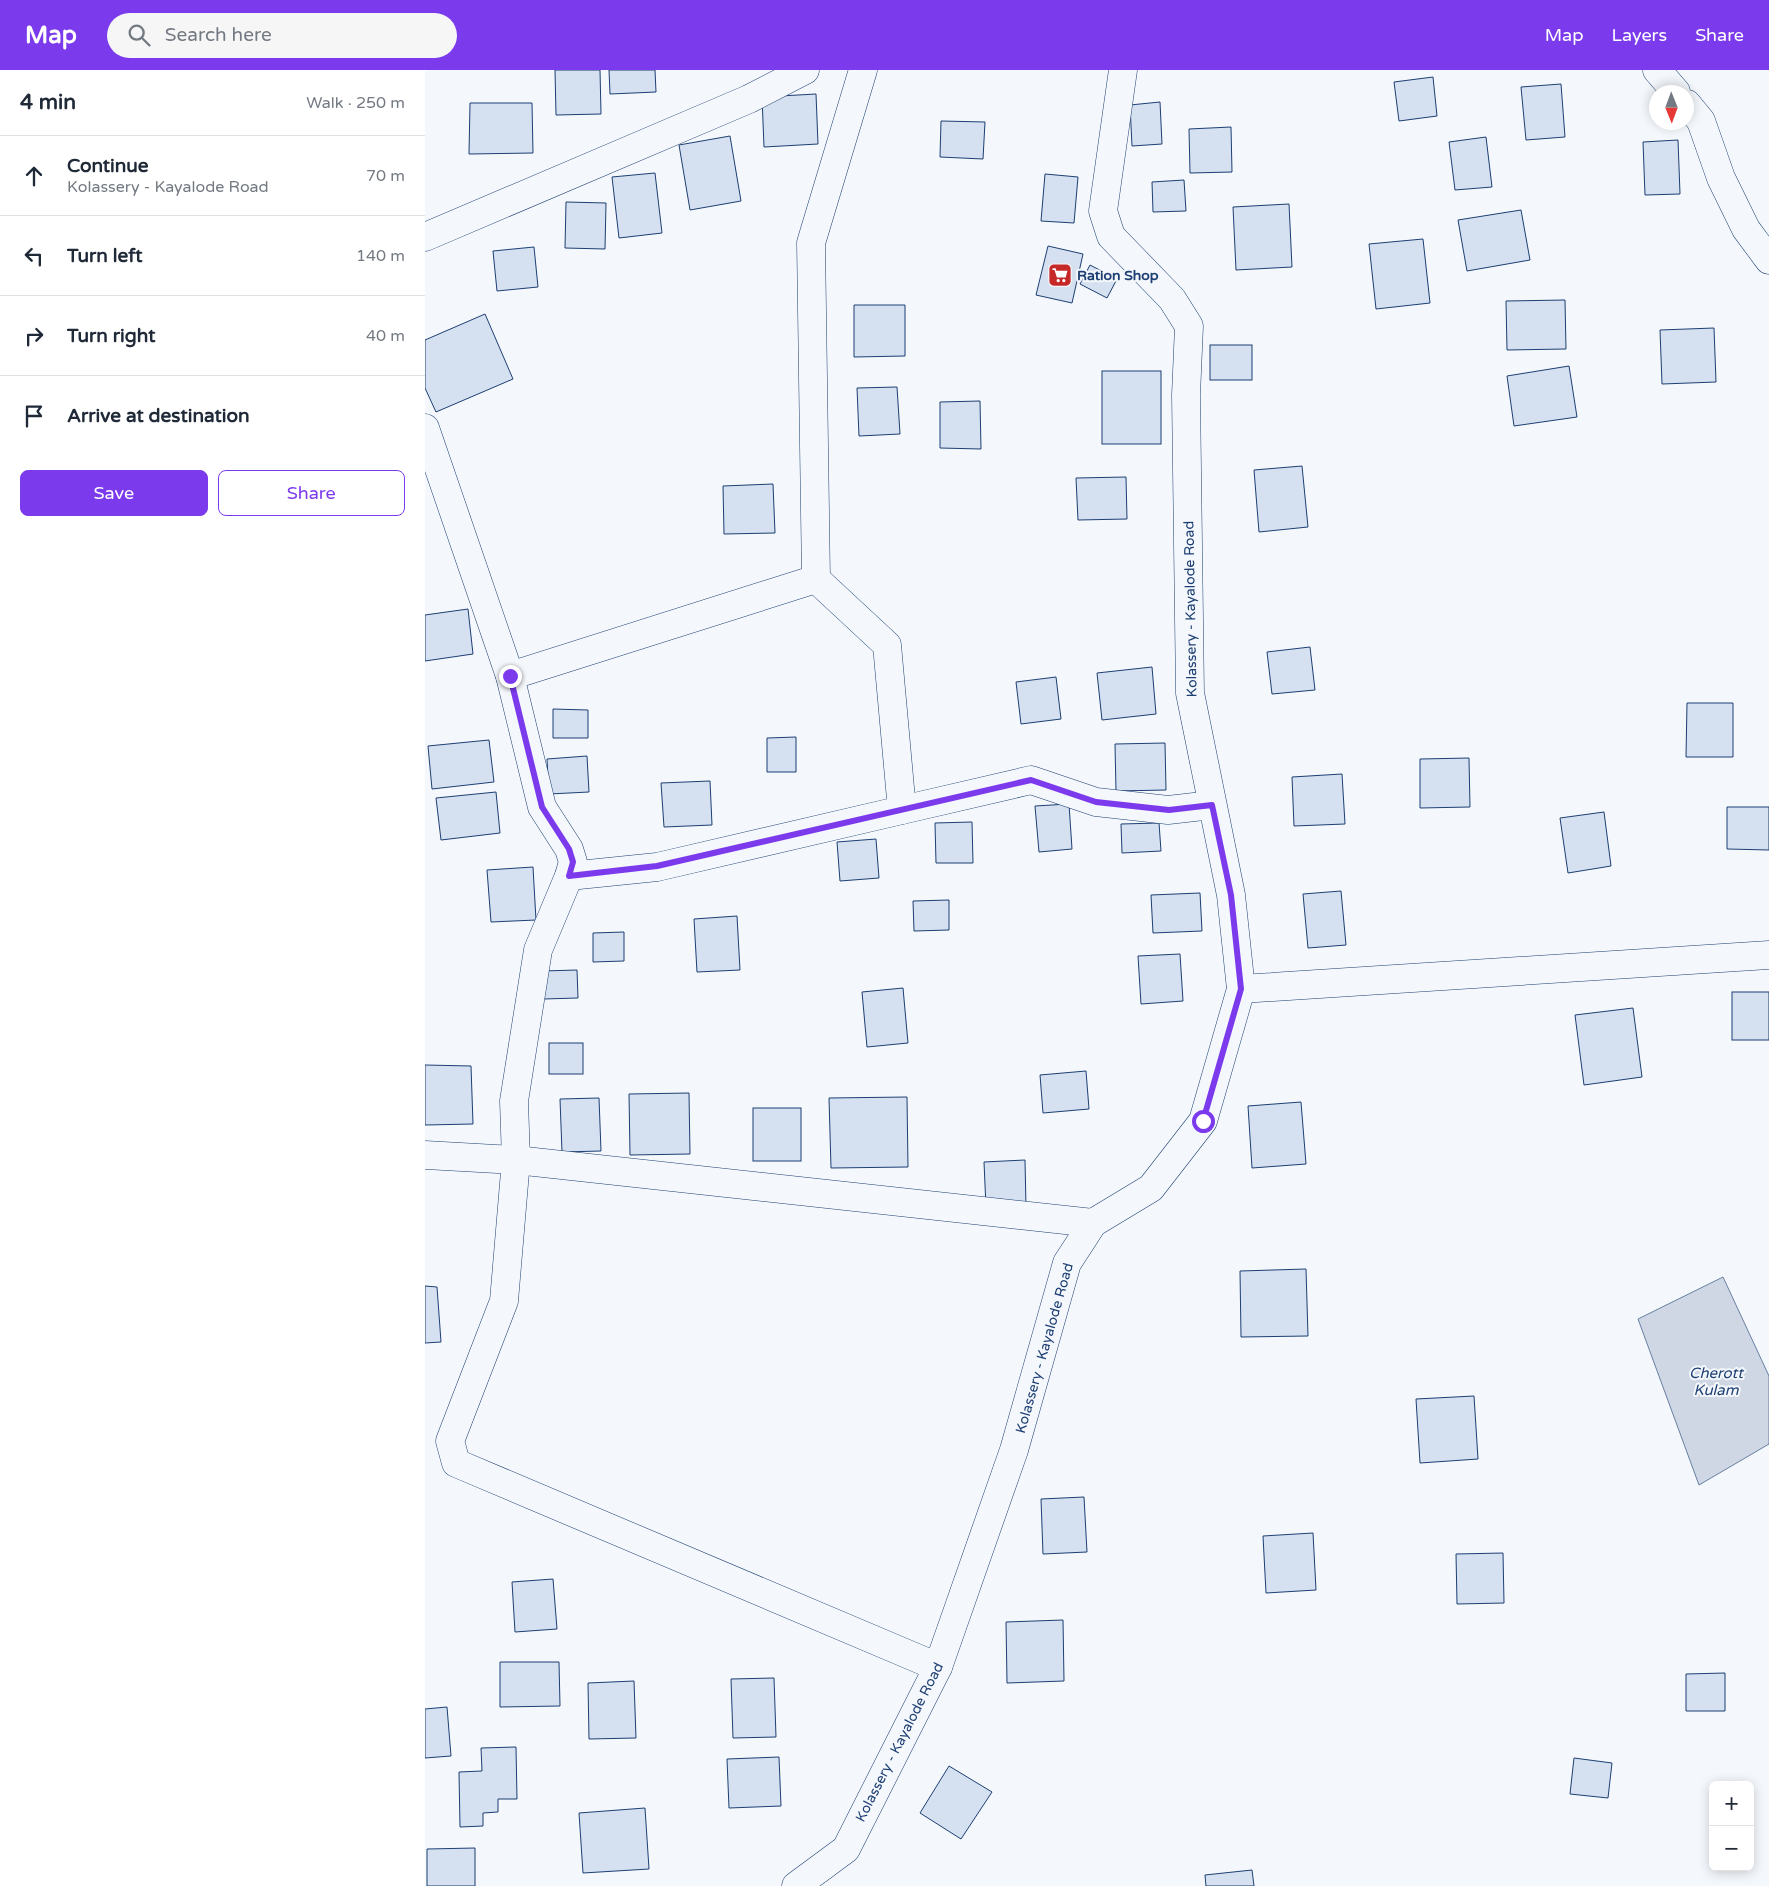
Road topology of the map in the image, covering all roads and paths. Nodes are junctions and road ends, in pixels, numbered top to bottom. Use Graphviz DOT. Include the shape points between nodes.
graph roads {
  1 [pos="805,70"];
  2 [pos="863,70"];
  3 [pos="1123,70"];
  4 [pos="1657,70"];
  5 [pos="1670,85"];
  6 [pos="1694,112"];
  7 [pos="425,236"];
  8 [pos="1769,260"];
  9 [pos="425,428"];
  10 [pos="816,579"];
  11 [pos="510,676"];
  12 [pos="1212,805"];
  13 [pos="901,810"];
  14 [pos="569,876"];
  15 [pos="1769,955"];
  16 [pos="1241,989"];
  17 [pos="425,1155"];
  18 [pos="517,1160"];
  19 [pos="1093,1223"];
  20 [pos="938,1667"];
  21 [pos="796,1886"];
  1 -- 7 [label="street" via="749,99"];
  2 -- 10 [label="street" via="811,243"];
  3 -- 12 [label="street, Kolassery - Kayalode Road" via="1103,211 1111,236 1173,299 1189,326 1186,395 1190,693"];
  4 -- 5 [label="street"];
  6 -- 8 [label="street" via="1701,121 1721,178 1746,229"];
  9 -- 11 [label="street"];
  10 -- 11 [label="street"];
  10 -- 13 [label="street" via="887,644"];
  11 -- 14 [label="street" via="542,807 569,849 573,862"];
  12 -- 13 [label="street" via="1169,810 1096,802 1031,780"];
  12 -- 16 [label="street, Kolassery - Kayalode Road" via="1231,895"];
  13 -- 14 [label="street" via="657,866"];
  14 -- 18 [label="street" via="538,950 514,1101"];
  15 -- 16 [label="street"];
  16 -- 19 [label="street, Kolassery - Kayalode Road" via="1203,1121 1151,1188"];
  17 -- 18 [label="street"];
  18 -- 19 [label="street"];
  18 -- 20 [label="street" via="505,1301 450,1441 456,1463"];
  19 -- 20 [label="street, Kolassery - Kayalode Road" via="1067,1263 1014,1450"];
  20 -- 21 [label="street, Kolassery - Kayalode Road" via="846,1849"];
}
